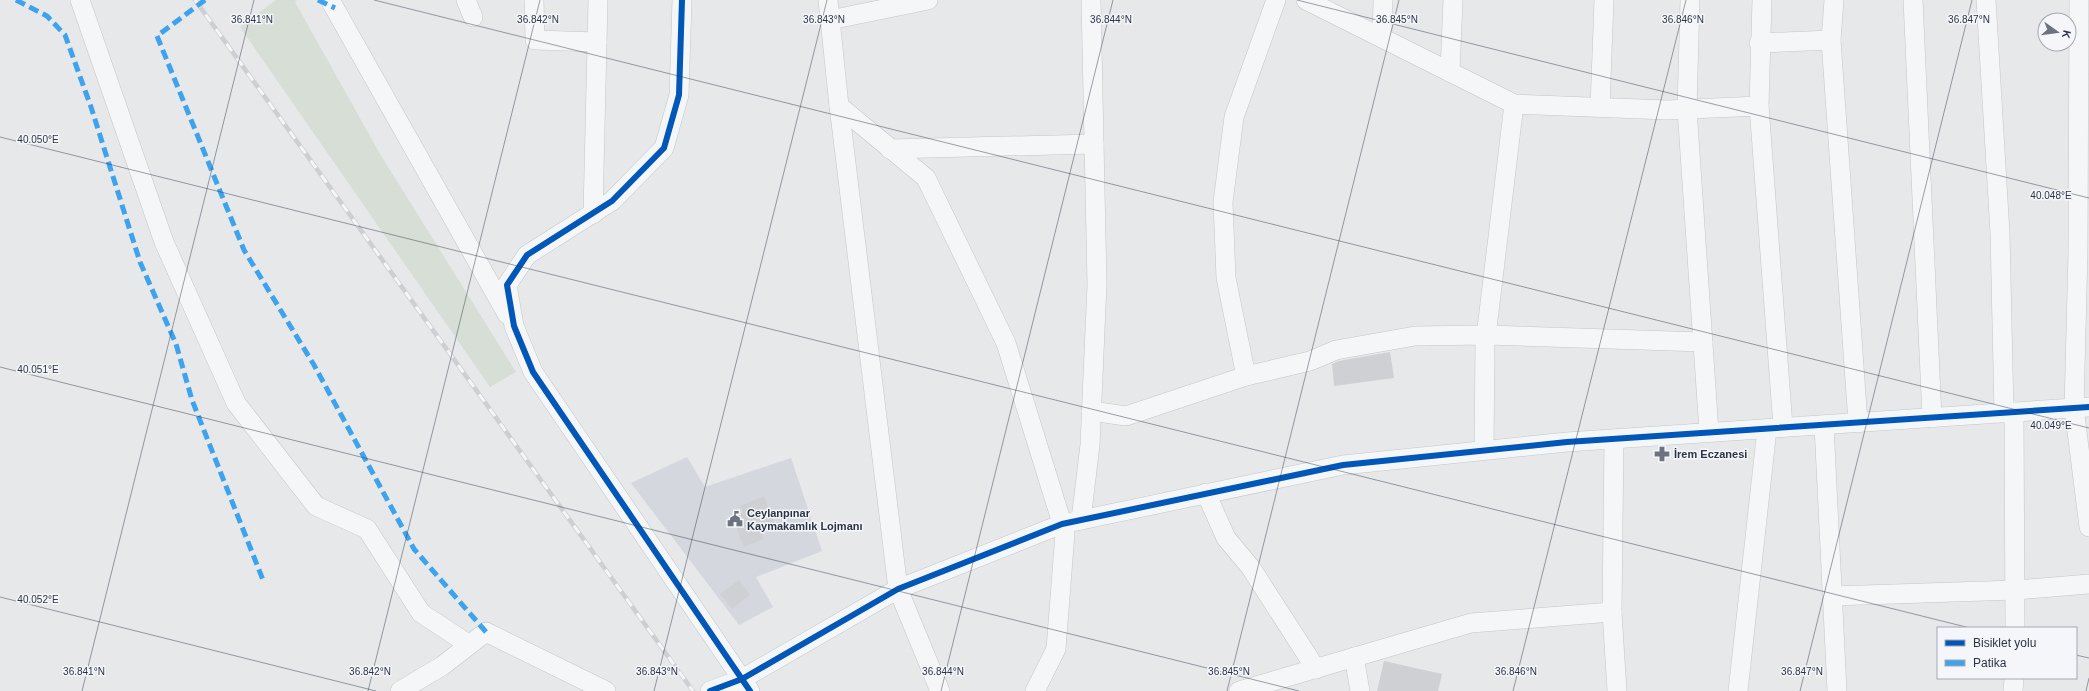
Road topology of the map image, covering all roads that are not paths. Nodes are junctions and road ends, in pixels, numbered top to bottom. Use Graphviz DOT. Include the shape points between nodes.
graph roads {
  1 [pos="80,0"];
  2 [pos="330,0"];
  3 [pos="466,0"];
  4 [pos="534,0"];
  5 [pos="598,0"];
  6 [pos="682,0"];
  7 [pos="828,0"];
  8 [pos="928,0"];
  9 [pos="1091,0"];
  10 [pos="1276,0"];
  11 [pos="1306,0"];
  12 [pos="1383,0"];
  13 [pos="1453,0"];
  14 [pos="1604,0"];
  15 [pos="1690,0"];
  16 [pos="1762,0"];
  17 [pos="1834,0"];
  18 [pos="1913,0"];
  19 [pos="1986,0"];
  20 [pos="2080,0"];
  21 [pos="473,17"];
  22 [pos="830,20"];
  23 [pos="1382,38"];
  24 [pos="1831,40"];
  25 [pos="597,42"];
  26 [pos="1759,43"];
  27 [pos="1450,72"];
  28 [pos="1514,104"];
  29 [pos="839,106"];
  30 [pos="1759,106"];
  31 [pos="1600,107"];
  32 [pos="1687,109"];
  33 [pos="1094,144"];
  34 [pos="890,148"];
  35 [pos="592,214"];
  36 [pos="514,326"];
  37 [pos="1486,335"];
  38 [pos="1703,342"];
  39 [pos="1246,376"];
  40 [pos="2082,408"];
  41 [pos="1091,411"];
  42 [pos="2009,413"];
  43 [pos="1932,418"];
  44 [pos="1858,423"];
  45 [pos="1824,425"];
  46 [pos="1775,428"];
  47 [pos="1709,432"];
  48 [pos="1614,438"];
  49 [pos="1484,450"];
  50 [pos="1206,494"];
  51 [pos="1081,520"];
  52 [pos="1062,524"];
  53 [pos="2089,527"];
  54 [pos="2089,584"];
  55 [pos="898,589"];
  56 [pos="2016,590"];
  57 [pos="1832,596"];
  58 [pos="1612,612"];
  59 [pos="2015,627"];
  60 [pos="468,644"];
  61 [pos="1354,657"];
  62 [pos="1316,668"];
  63 [pos="2014,679"];
  64 [pos="746,685"];
  65 [pos="400,691"];
  66 [pos="606,691"];
  67 [pos="710,691"];
  68 [pos="940,691"];
  69 [pos="1035,691"];
  70 [pos="1239,691"];
  71 [pos="1360,691"];
  72 [pos="1617,691"];
  73 [pos="1738,691"];
  74 [pos="1836,691"];
  75 [pos="2013,691"];
  1 -- 60 [label="street" via="164,242 236,403 316,506 367,529 421,613"];
  2 -- 36 [label="street"];
  3 -- 21 [label="street"];
  4 -- 25 [label="street" via="535,40"];
  5 -- 25 [label="street"];
  6 -- 35 [label="street" via="679,95 664,148 612,201"];
  7 -- 22 [label="street"];
  8 -- 22 [label="street"];
  9 -- 33 [label="street"];
  10 -- 39 [label="street" via="1234,117 1224,202 1226,278"];
  11 -- 23 [label="street"];
  12 -- 23 [label="street"];
  13 -- 27 [label="street"];
  14 -- 31 [label="street"];
  15 -- 32 [label="street"];
  16 -- 26 [label="street"];
  17 -- 24 [label="street"];
  18 -- 43 [label="street"];
  19 -- 42 [label="street"];
  20 -- 40 [label="street" via="2078,252"];
  22 -- 29 [label="street"];
  23 -- 27 [label="street"];
  24 -- 26 [label="street"];
  24 -- 44 [label="street"];
  25 -- 35 [label="street"];
  26 -- 30 [label="street"];
  27 -- 28 [label="street"];
  28 -- 31 [label="street"];
  28 -- 37 [label="street"];
  29 -- 34 [label="street"];
  29 -- 55 [label="street"];
  30 -- 32 [label="street"];
  30 -- 46 [label="street"];
  31 -- 32 [label="street"];
  32 -- 38 [label="street"];
  33 -- 34 [label="street"];
  33 -- 41 [label="street" via="1097,284"];
  34 -- 52 [label="street" via="926,178 1006,343"];
  35 -- 36 [label="street" via="527,255 507,285"];
  36 -- 64 [label="street" via="533,372"];
  37 -- 38 [label="street"];
  37 -- 39 [label="street" via="1408,337 1336,350 1310,361"];
  37 -- 49 [label="street"];
  38 -- 47 [label="street"];
  39 -- 41 [label="street" via="1126,416"];
  40 -- 42 [label="street"];
  40 -- 53 [label="street"];
  41 -- 51 [label="street" via="1090,445"];
  42 -- 43 [label="street"];
  42 -- 56 [label="street"];
  43 -- 44 [label="street"];
  44 -- 45 [label="street"];
  45 -- 46 [label="street"];
  45 -- 57 [label="street"];
  46 -- 47 [label="street"];
  46 -- 73 [label="street"];
  47 -- 48 [label="street"];
  48 -- 49 [label="street"];
  48 -- 58 [label="street"];
  49 -- 50 [label="street" via="1343,465"];
  50 -- 51 [label="street"];
  50 -- 62 [label="street" via="1226,538 1251,568"];
  51 -- 52 [label="street"];
  52 -- 55 [label="street"];
  52 -- 69 [label="street" via="1065,533 1056,650"];
  54 -- 56 [label="street"];
  55 -- 64 [label="street"];
  55 -- 68 [label="street"];
  56 -- 57 [label="street"];
  56 -- 59 [label="street"];
  57 -- 74 [label="street"];
  58 -- 61 [label="street" via="1472,623"];
  58 -- 72 [label="street"];
  60 -- 65 [label="street" via="442,666"];
  60 -- 66 [label="street" via="486,632"];
  61 -- 62 [label="street"];
  61 -- 71 [label="street"];
  62 -- 70 [label="street"];
  63 -- 75 [label="street"];
  64 -- 67 [label="street"];
}
